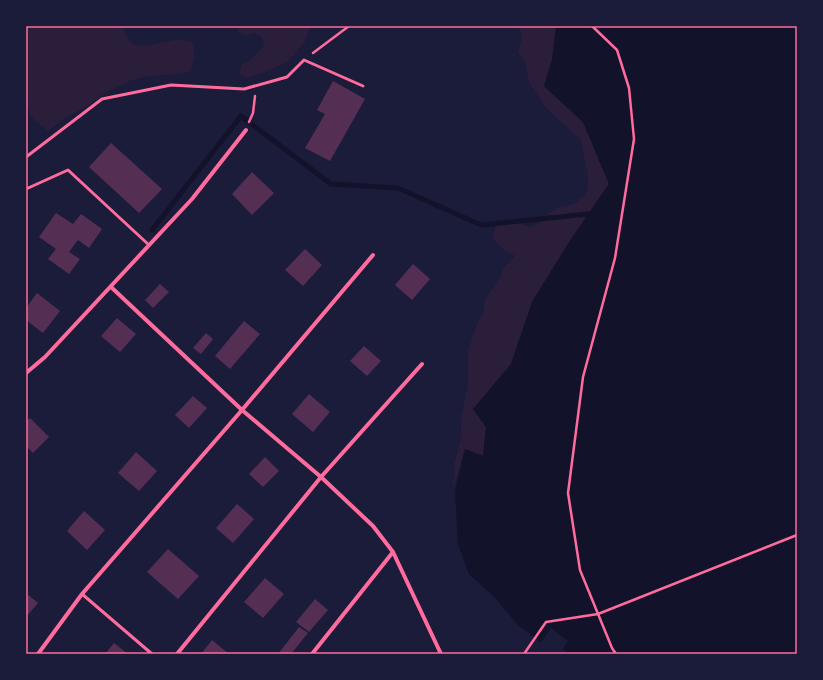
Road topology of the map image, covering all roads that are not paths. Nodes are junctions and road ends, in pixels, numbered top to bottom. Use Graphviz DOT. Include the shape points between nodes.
graph roads {
  1 [pos="363,86"];
  2 [pos="246,130"];
  3 [pos="26,157"];
  4 [pos="26,189"];
  5 [pos="149,245"];
  6 [pos="373,255"];
  7 [pos="111,287"];
  8 [pos="422,364"];
  9 [pos="26,373"];
  10 [pos="242,410"];
  11 [pos="322,477"];
  12 [pos="393,552"];
  13 [pos="82,594"];
  14 [pos="38,654"];
  15 [pos="152,654"];
  16 [pos="177,654"];
  17 [pos="312,654"];
  18 [pos="441,654"];
  1 -- 3 [label="lane" via="304,60 286,77 244,89 171,85 102,99"];
  2 -- 5 [label="street" via="192,199"];
  4 -- 5 [label="lane" via="68,170"];
  5 -- 7 [label="street"];
  6 -- 10 [label="street"];
  7 -- 9 [label="street" via="45,358"];
  7 -- 10 [label="street"];
  8 -- 11 [label="street"];
  10 -- 11 [label="street"];
  10 -- 13 [label="street"];
  11 -- 12 [label="street" via="373,526"];
  11 -- 16 [label="street"];
  12 -- 17 [label="street"];
  12 -- 18 [label="street"];
  13 -- 14 [label="street"];
  13 -- 15 [label="lane"];
}
